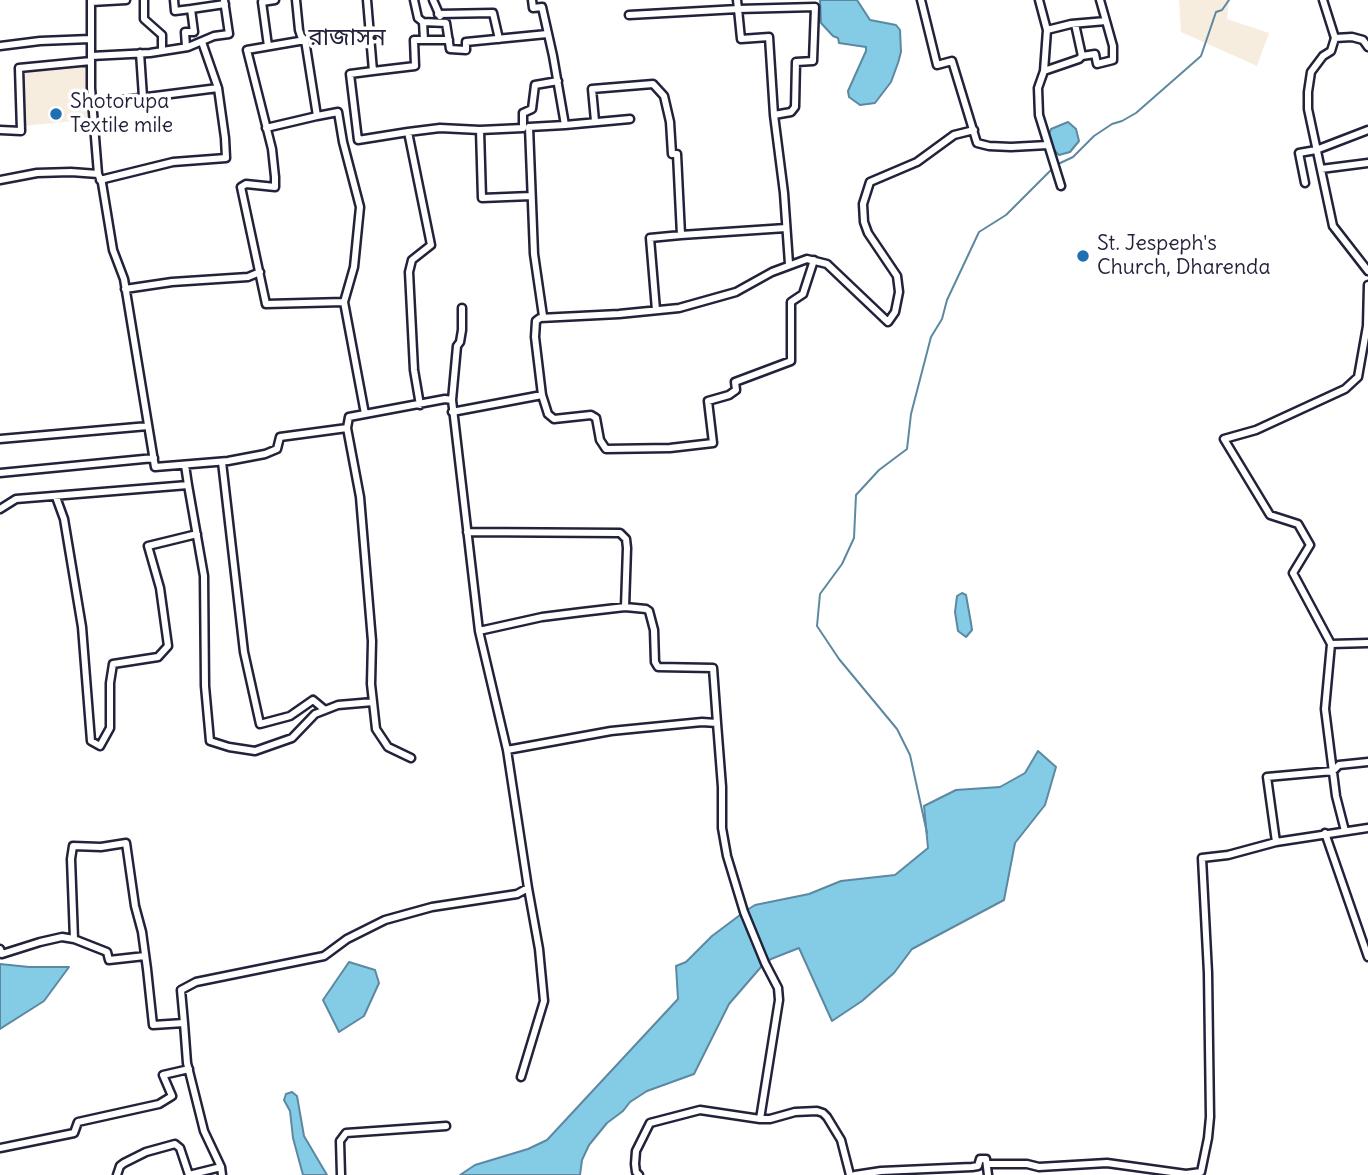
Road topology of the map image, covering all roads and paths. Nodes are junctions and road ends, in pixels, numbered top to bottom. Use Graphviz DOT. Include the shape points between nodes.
graph roads {
  1 [pos="126,0"];
  2 [pos="144,0"];
  3 [pos="174,0"];
  4 [pos="275,0"];
  5 [pos="296,0"];
  6 [pos="367,0"];
  7 [pos="414,0"];
  8 [pos="433,0"];
  9 [pos="531,0"];
  10 [pos="690,0"];
  11 [pos="737,0"];
  12 [pos="921,0"];
  13 [pos="1039,0"];
  14 [pos="1100,0"];
  15 [pos="1323,0"];
  16 [pos="90,1"];
  17 [pos="225,2"];
  18 [pos="191,9"];
  19 [pos="738,9"];
  20 [pos="690,11"];
  21 [pos="438,14"];
  22 [pos="629,15"];
  23 [pos="1106,21"];
  24 [pos="423,22"];
  25 [pos="446,23"];
  26 [pos="1075,24"];
  27 [pos="1047,30"];
  28 [pos="547,34"];
  29 [pos="1335,38"];
  30 [pos="90,39"];
  31 [pos="499,39"];
  32 [pos="305,40"];
  33 [pos="424,40"];
  34 [pos="449,40"];
  35 [pos="202,42"];
  36 [pos="0,46"];
  37 [pos="268,46"];
  38 [pos="187,47"];
  39 [pos="1368,47"];
  40 [pos="162,51"];
  41 [pos="140,53"];
  42 [pos="1082,56"];
  43 [pos="91,59"];
  44 [pos="373,71"];
  45 [pos="1044,71"];
  46 [pos="558,81"];
  47 [pos="218,88"];
  48 [pos="143,97"];
  49 [pos="92,104"];
  50 [pos="774,115"];
  51 [pos="317,116"];
  52 [pos="630,119"];
  53 [pos="595,121"];
  54 [pos="565,125"];
  55 [pos="266,128"];
  56 [pos="526,128"];
  57 [pos="0,130"];
  58 [pos="975,130"];
  59 [pos="1368,130"];
  60 [pos="480,131"];
  61 [pos="408,132"];
  62 [pos="358,140"];
  63 [pos="343,142"];
  64 [pos="1048,145"];
  65 [pos="1316,150"];
  66 [pos="1368,163"];
  67 [pos="1321,169"];
  68 [pos="99,177"];
  69 [pos="0,180"];
  70 [pos="1305,183"];
  71 [pos="1060,186"];
  72 [pos="531,196"];
  73 [pos="786,228"];
  74 [pos="681,235"];
  75 [pos="814,260"];
  76 [pos="789,264"];
  77 [pos="1368,271"];
  78 [pos="260,272"];
  79 [pos="1368,285"];
  80 [pos="125,289"];
  81 [pos="344,302"];
  82 [pos="462,308"];
  83 [pos="656,310"];
  84 [pos="543,316"];
  85 [pos="542,395"];
  86 [pos="452,400"];
  87 [pos="420,405"];
  88 [pos="452,412"];
  89 [pos="365,414"];
  90 [pos="148,426"];
  91 [pos="347,428"];
  92 [pos="0,439"];
  93 [pos="154,458"];
  94 [pos="222,462"];
  95 [pos="185,466"];
  96 [pos="0,473"];
  97 [pos="188,485"];
  98 [pos="56,497"];
  99 [pos="0,509"];
  100 [pos="467,532"];
  101 [pos="197,534"];
  102 [pos="625,607"];
  103 [pos="479,631"];
  104 [pos="1368,643"];
  105 [pos="1331,645"];
  106 [pos="373,702"];
  107 [pos="325,710"];
  108 [pos="717,723"];
  109 [pos="507,750"];
  110 [pos="411,758"];
  111 [pos="1368,762"];
  112 [pos="1333,771"];
  113 [pos="1368,828"];
  114 [pos="1345,831"];
  115 [pos="1325,833"];
  116 [pos="1276,842"];
  117 [pos="528,888"];
  118 [pos="74,939"];
  119 [pos="0,949"];
  120 [pos="145,957"];
  121 [pos="1368,957"];
  122 [pos="184,1024"];
  123 [pos="188,1069"];
  124 [pos="521,1077"];
  125 [pos="760,1119"];
  126 [pos="446,1126"];
  127 [pos="0,1147"];
  128 [pos="988,1164"];
  129 [pos="222,1171"];
  130 [pos="1203,1174"];
  131 [pos="117,1175"];
  132 [pos="341,1175"];
  133 [pos="639,1175"];
  134 [pos="853,1175"];
  135 [pos="988,1175"];
  1 -- 16 [label="street"];
  2 -- 40 [label="street" via="144,19 162,35"];
  3 -- 18 [label="street" via="175,11"];
  4 -- 37 [label="street" via="262,2"];
  5 -- 32 [label="street" via="300,36"];
  6 -- 44 [label="street"];
  7 -- 24 [label="street"];
  8 -- 21 [label="street"];
  9 -- 28 [label="street" via="533,8 542,7"];
  10 -- 20 [label="street"];
  11 -- 19 [label="street"];
  12 -- 58 [label="street" via="937,65 952,61"];
  13 -- 27 [label="street"];
  14 -- 23 [label="street"];
  15 -- 29 [label="street"];
  16 -- 30 [label="street"];
  17 -- 18 [label="street"];
  17 -- 35 [label="street" via="229,34"];
  18 -- 38 [label="street" via="194,32 185,32"];
  19 -- 20 [label="street"];
  19 -- 50 [label="street" via="741,39 769,37"];
  19 -- 50 [label="street" via="815,7 813,61 796,62 795,107"];
  20 -- 22 [label="street"];
  21 -- 25 [label="street"];
  21 -- 31 [label="street" via="494,13"];
  23 -- 26 [label="street"];
  23 -- 42 [label="street" via="1113,60 1097,64 1095,54"];
  24 -- 25 [label="street"];
  24 -- 33 [label="street"];
  25 -- 34 [label="street"];
  26 -- 27 [label="street"];
  26 -- 42 [label="street"];
  27 -- 45 [label="street"];
  28 -- 31 [label="street"];
  28 -- 46 [label="street"];
  29 -- 39 [label="street" via="1352,37"];
  29 -- 65 [label="street" via="1331,51 1322,55 1311,72 1308,109"];
  30 -- 36 [label="street"];
  30 -- 43 [label="street"];
  31 -- 34 [label="street" via="466,41 466,50 450,49"];
  32 -- 37 [label="street"];
  32 -- 51 [label="street"];
  33 -- 34 [label="street"];
  33 -- 44 [label="street" via="414,40 415,66"];
  35 -- 38 [label="street"];
  35 -- 47 [label="street"];
  37 -- 55 [label="street" via="247,50"];
  38 -- 40 [label="street"];
  40 -- 41 [label="street"];
  41 -- 43 [label="street"];
  41 -- 48 [label="street"];
  42 -- 45 [label="street"];
  43 -- 49 [label="street"];
  43 -- 57 [label="street" via="19,68 21,131"];
  44 -- 62 [label="street" via="351,74"];
  45 -- 64 [label="street" via="1038,88 1039,115"];
  46 -- 54 [label="street"];
  46 -- 56 [label="street" via="535,85 532,109 523,113"];
  47 -- 48 [label="street"];
  47 -- 68 [label="street" via="226,158 173,162"];
  48 -- 49 [label="street"];
  49 -- 68 [label="street"];
  50 -- 73 [label="street"];
  51 -- 55 [label="street"];
  51 -- 63 [label="street" via="338,112"];
  52 -- 53 [label="street"];
  53 -- 54 [label="street"];
  53 -- 74 [label="street" via="592,89 653,84 664,96 672,154 677,154"];
  54 -- 56 [label="street"];
  55 -- 78 [label="street" via="275,185 241,187"];
  56 -- 60 [label="street"];
  56 -- 72 [label="street"];
  58 -- 64 [label="street" via="977,143 989,146"];
  58 -- 75 [label="street" via="954,135 917,162 870,181 863,204 864,222 897,276 895,312 888,322 827,264"];
  59 -- 65 [label="street"];
  60 -- 61 [label="street" via="440,128"];
  60 -- 72 [label="street" via="482,198"];
  61 -- 62 [label="street"];
  61 -- 87 [label="street" via="431,245 411,260 410,272"];
  62 -- 63 [label="street"];
  63 -- 81 [label="street" via="360,207 354,267"];
  64 -- 71 [label="street"];
  65 -- 67 [label="street"];
  65 -- 70 [label="street" via="1299,153"];
  66 -- 67 [label="street"];
  67 -- 77 [label="street" via="1333,226"];
  68 -- 69 [label="street" via="37,173"];
  68 -- 80 [label="street"];
  72 -- 84 [label="street"];
  73 -- 74 [label="street"];
  73 -- 76 [label="street"];
  74 -- 83 [label="street" via="650,238"];
  75 -- 76 [label="street"];
  75 -- 85 [label="street" via="803,294 791,302 791,361 735,382 736,390 729,395 708,401 713,443 606,449 596,418 554,419"];
  76 -- 83 [label="street" via="736,292"];
  78 -- 80 [label="street"];
  78 -- 81 [label="street" via="266,304"];
  79 -- 105 [label="street" via="1358,377 1345,389 1256,430 1224,439 1270,515 1298,524 1310,545 1293,573"];
  80 -- 90 [label="street"];
  81 -- 89 [label="street"];
  82 -- 86 [label="street"];
  83 -- 84 [label="street"];
  84 -- 85 [label="street" via="536,321 535,337"];
  85 -- 88 [label="street"];
  86 -- 87 [label="street"];
  86 -- 88 [label="street"];
  87 -- 89 [label="street"];
  88 -- 100 [label="street"];
  89 -- 91 [label="street" via="349,417"];
  90 -- 92 [label="street"];
  90 -- 93 [label="street"];
  91 -- 94 [label="street" via="280,437 277,449"];
  91 -- 106 [label="street" via="360,497"];
  93 -- 95 [label="street" via="155,467"];
  93 -- 96 [label="street"];
  94 -- 95 [label="street"];
  94 -- 107 [label="street" via="244,652 260,724 290,716 313,700"];
  95 -- 97 [label="street"];
  97 -- 98 [label="street"];
  97 -- 101 [label="street"];
  98 -- 99 [label="street" via="16,499"];
  98 -- 101 [label="street" via="64,519 82,627 91,741 100,746 110,728 113,664 158,657 168,646 160,588 148,546"];
  100 -- 102 [label="street" via="620,533 627,548"];
  100 -- 103 [label="street"];
  101 -- 107 [label="street" via="204,576 210,741 255,751 292,738"];
  102 -- 103 [label="street" via="542,617"];
  102 -- 108 [label="street" via="649,611 654,662 659,667 713,668"];
  103 -- 109 [label="street"];
  104 -- 105 [label="street"];
  105 -- 112 [label="street" via="1325,709"];
  106 -- 107 [label="street"];
  106 -- 110 [label="street" via="376,729 388,747"];
  108 -- 109 [label="street" via="611,731"];
  108 -- 125 [label="street" via="722,828 744,912 778,988"];
  109 -- 117 [label="street"];
  111 -- 112 [label="street" via="1339,765"];
  112 -- 114 [label="street"];
  112 -- 116 [label="street" via="1267,776"];
  113 -- 114 [label="street"];
  114 -- 115 [label="street"];
  115 -- 116 [label="street"];
  115 -- 121 [label="street"];
  116 -- 130 [label="street" via="1202,858 1210,1117"];
  117 -- 122 [label="street" via="386,920 324,956 196,982 181,990"];
  117 -- 124 [label="street" via="544,1001"];
  118 -- 119 [label="street" via="62,937 2,954"];
  118 -- 120 [label="street" via="107,952 109,960"];
  118 -- 120 [label="street" via="72,846 127,843"];
  120 -- 122 [label="street" via="153,1025"];
  122 -- 123 [label="street"];
  123 -- 127 [label="street" via="163,1075 172,1096 159,1104 78,1122 74,1133"];
  123 -- 129 [label="street" via="204,1131"];
  125 -- 133 [label="street" via="700,1110 650,1123 636,1152"];
  125 -- 134 [label="street" via="795,1112 823,1113 841,1140"];
  126 -- 132 [label="street" via="345,1133 340,1141"];
  128 -- 130 [label="street" via="1107,1163"];
  128 -- 134 [label="street" via="980,1159 978,1166 972,1167"];
  128 -- 135 [label="street"];
  129 -- 131 [label="street" via="189,1175 175,1144 124,1163"];
}
